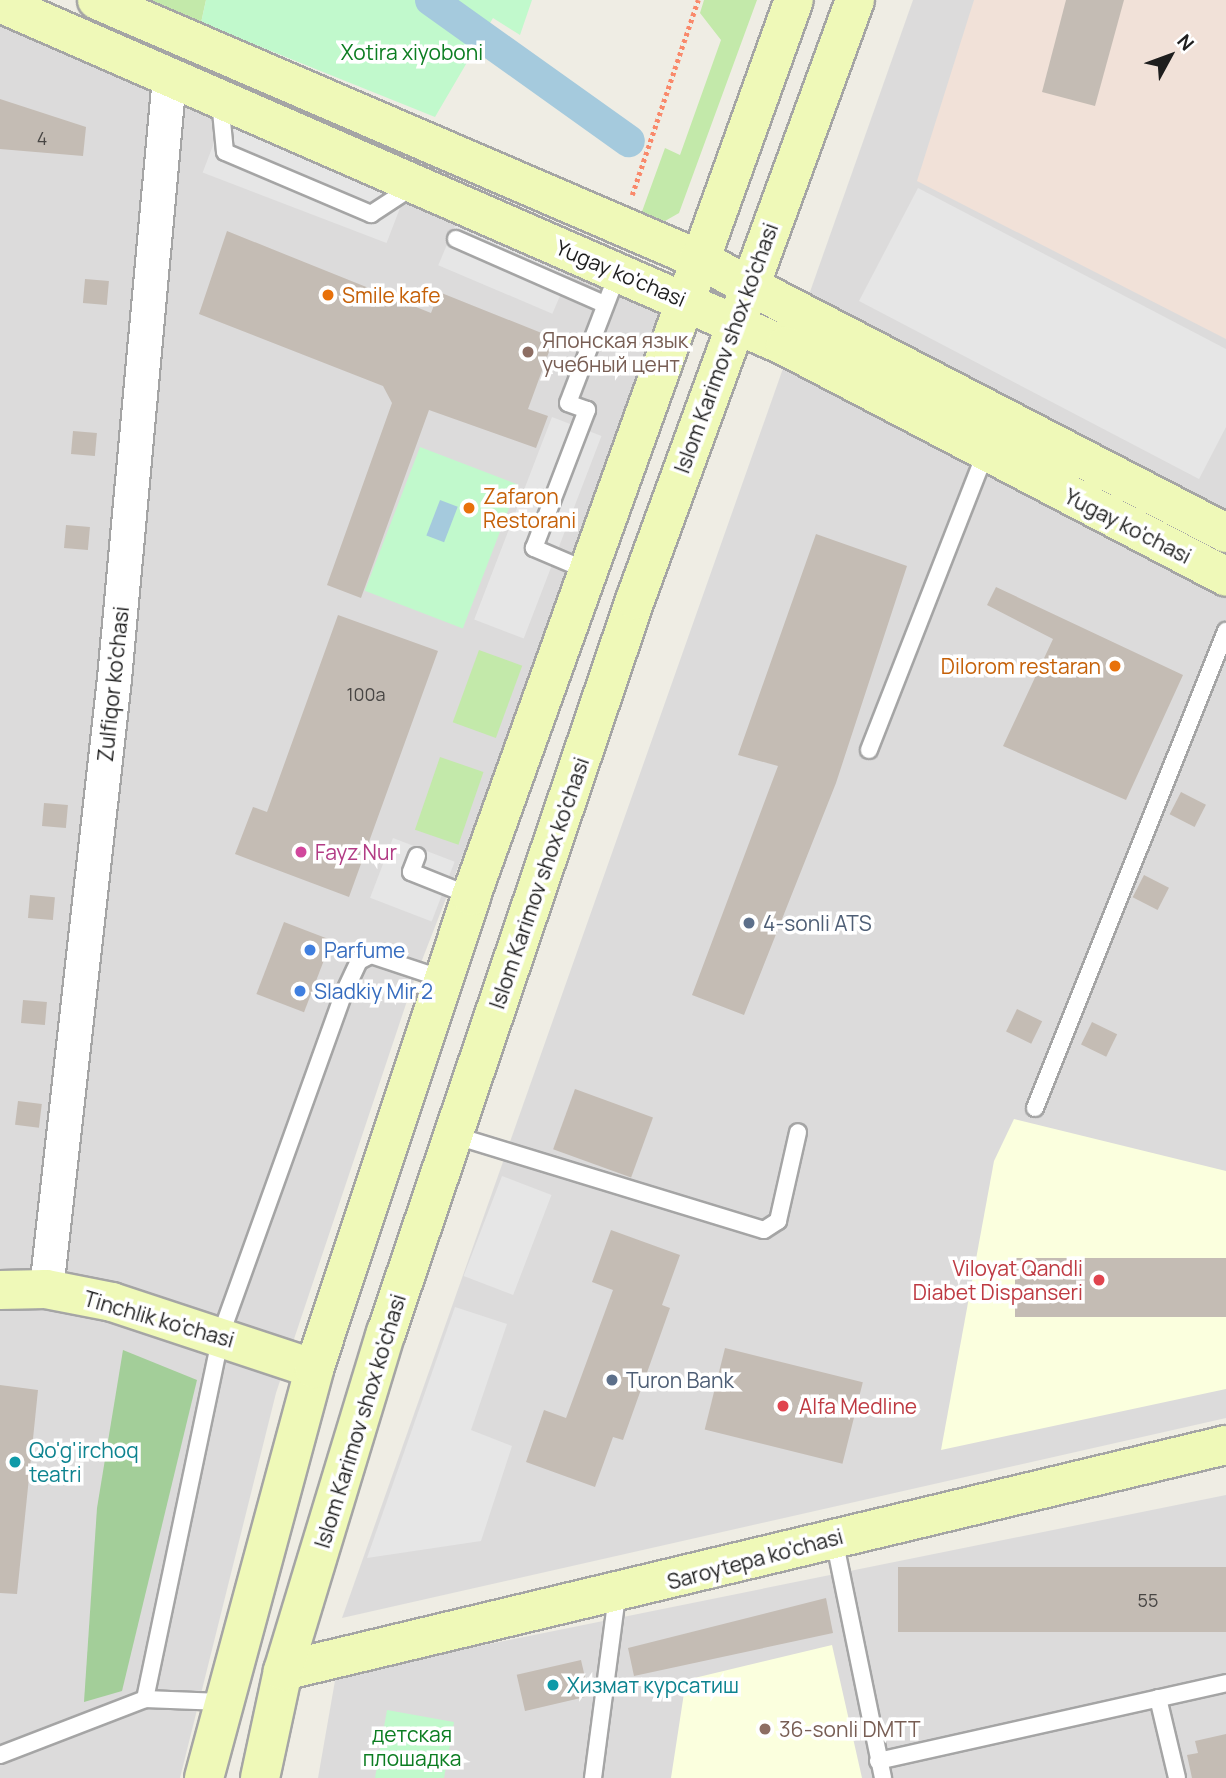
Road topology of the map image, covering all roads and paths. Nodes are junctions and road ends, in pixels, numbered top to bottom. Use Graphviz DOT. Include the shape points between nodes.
graph roads {
  1 [pos="97,0"];
  2 [pos="698,0"];
  3 [pos="794,0"];
  4 [pos="855,0"];
  5 [pos="0,3"];
  6 [pos="169,77"];
  7 [pos="622,225"];
  8 [pos="456,239"];
  9 [pos="698,259"];
  10 [pos="748,283"];
  11 [pos="610,288"];
  12 [pos="683,300"];
  13 [pos="734,323"];
  14 [pos="986,452"];
  15 [pos="1226,533"];
  16 [pos="588,571"];
  17 [pos="1226,577"];
  18 [pos="1226,631"];
  19 [pos="869,750"];
  20 [pos="417,856"];
  21 [pos="471,896"];
  22 [pos="443,979"];
  23 [pos="1035,1108"];
  24 [pos="798,1132"];
  25 [pos="453,1135"];
  26 [pos="46,1289"];
  27 [pos="0,1290"];
  28 [pos="221,1334"];
  29 [pos="314,1369"];
  30 [pos="1226,1445"];
  31 [pos="834,1539"];
  32 [pos="617,1595"];
  33 [pos="284,1671"];
  34 [pos="1226,1683"];
  35 [pos="1158,1698"];
  36 [pos="145,1699"];
  37 [pos="222,1702"];
  38 [pos="0,1755"];
  39 [pos="878,1761"];
  40 [pos="204,1778"];
  41 [pos="260,1778"];
  42 [pos="593,1778"];
  43 [pos="883,1778"];
  44 [pos="1177,1778"];
  1 -- 7 [label="main road, Yugay ko'chasi"];
  2 -- 7 [label="path"];
  3 -- 9 [label="main road"];
  4 -- 10 [label="main road, Islom Karimov shox ko'chasi"];
  5 -- 6 [label="main road, Yugay ko'chasi"];
  6 -- 11 [label="main road, Yugay ko'chasi" via="416,185"];
  6 -- 26 [label="street, Zulfiqor ko'chasi" via="113,692"];
  7 -- 9 [label="main road, Yugay ko'chasi"];
  8 -- 11 [label="lane"];
  9 -- 10 [label="main road, Yugay ko'chasi"];
  9 -- 12 [label="main road"];
  10 -- 13 [label="main road, Islom Karimov shox ko'chasi"];
  10 -- 15 [label="main road, Yugay ko'chasi"];
  11 -- 12 [label="main road, Yugay ko'chasi"];
  11 -- 16 [label="lane" via="568,403 587,410 534,548"];
  12 -- 13 [label="main road, Yugay ko'chasi"];
  12 -- 16 [label="main road"];
  13 -- 14 [label="main road, Yugay ko'chasi"];
  13 -- 25 [label="main road, Islom Karimov shox ko'chasi"];
  14 -- 17 [label="main road, Yugay ko'chasi"];
  14 -- 19 [label="lane"];
  16 -- 21 [label="main road"];
  18 -- 23 [label="lane"];
  20 -- 21 [label="lane" via="411,872"];
  21 -- 22 [label="main road"];
  22 -- 28 [label="lane" via="371,955 355,967"];
  22 -- 29 [label="main road"];
  24 -- 25 [label="lane" via="778,1221 764,1230"];
  25 -- 33 [label="main road, Islom Karimov shox ko'chasi"];
  26 -- 27 [label="main road, Tinchlik ko'chasi"];
  26 -- 28 [label="main road, Tinchlik ko'chasi"];
  28 -- 29 [label="main road, Tinchlik ko'chasi"];
  28 -- 36 [label="lane"];
  29 -- 37 [label="main road"];
  30 -- 31 [label="main road, Saroytepa ko'chasi"];
  31 -- 32 [label="main road, Saroytepa ko'chasi"];
  31 -- 39 [label="lane"];
  32 -- 33 [label="main road, Saroytepa ko'chasi"];
  32 -- 42 [label="lane"];
  33 -- 41 [label="main road, Islom Karimov shox ko'chasi"];
  34 -- 35 [label="lane"];
  35 -- 39 [label="lane"];
  35 -- 44 [label="lane"];
  36 -- 37 [label="lane"];
  36 -- 38 [label="lane"];
  37 -- 40 [label="main road"];
  39 -- 43 [label="lane"];
}
